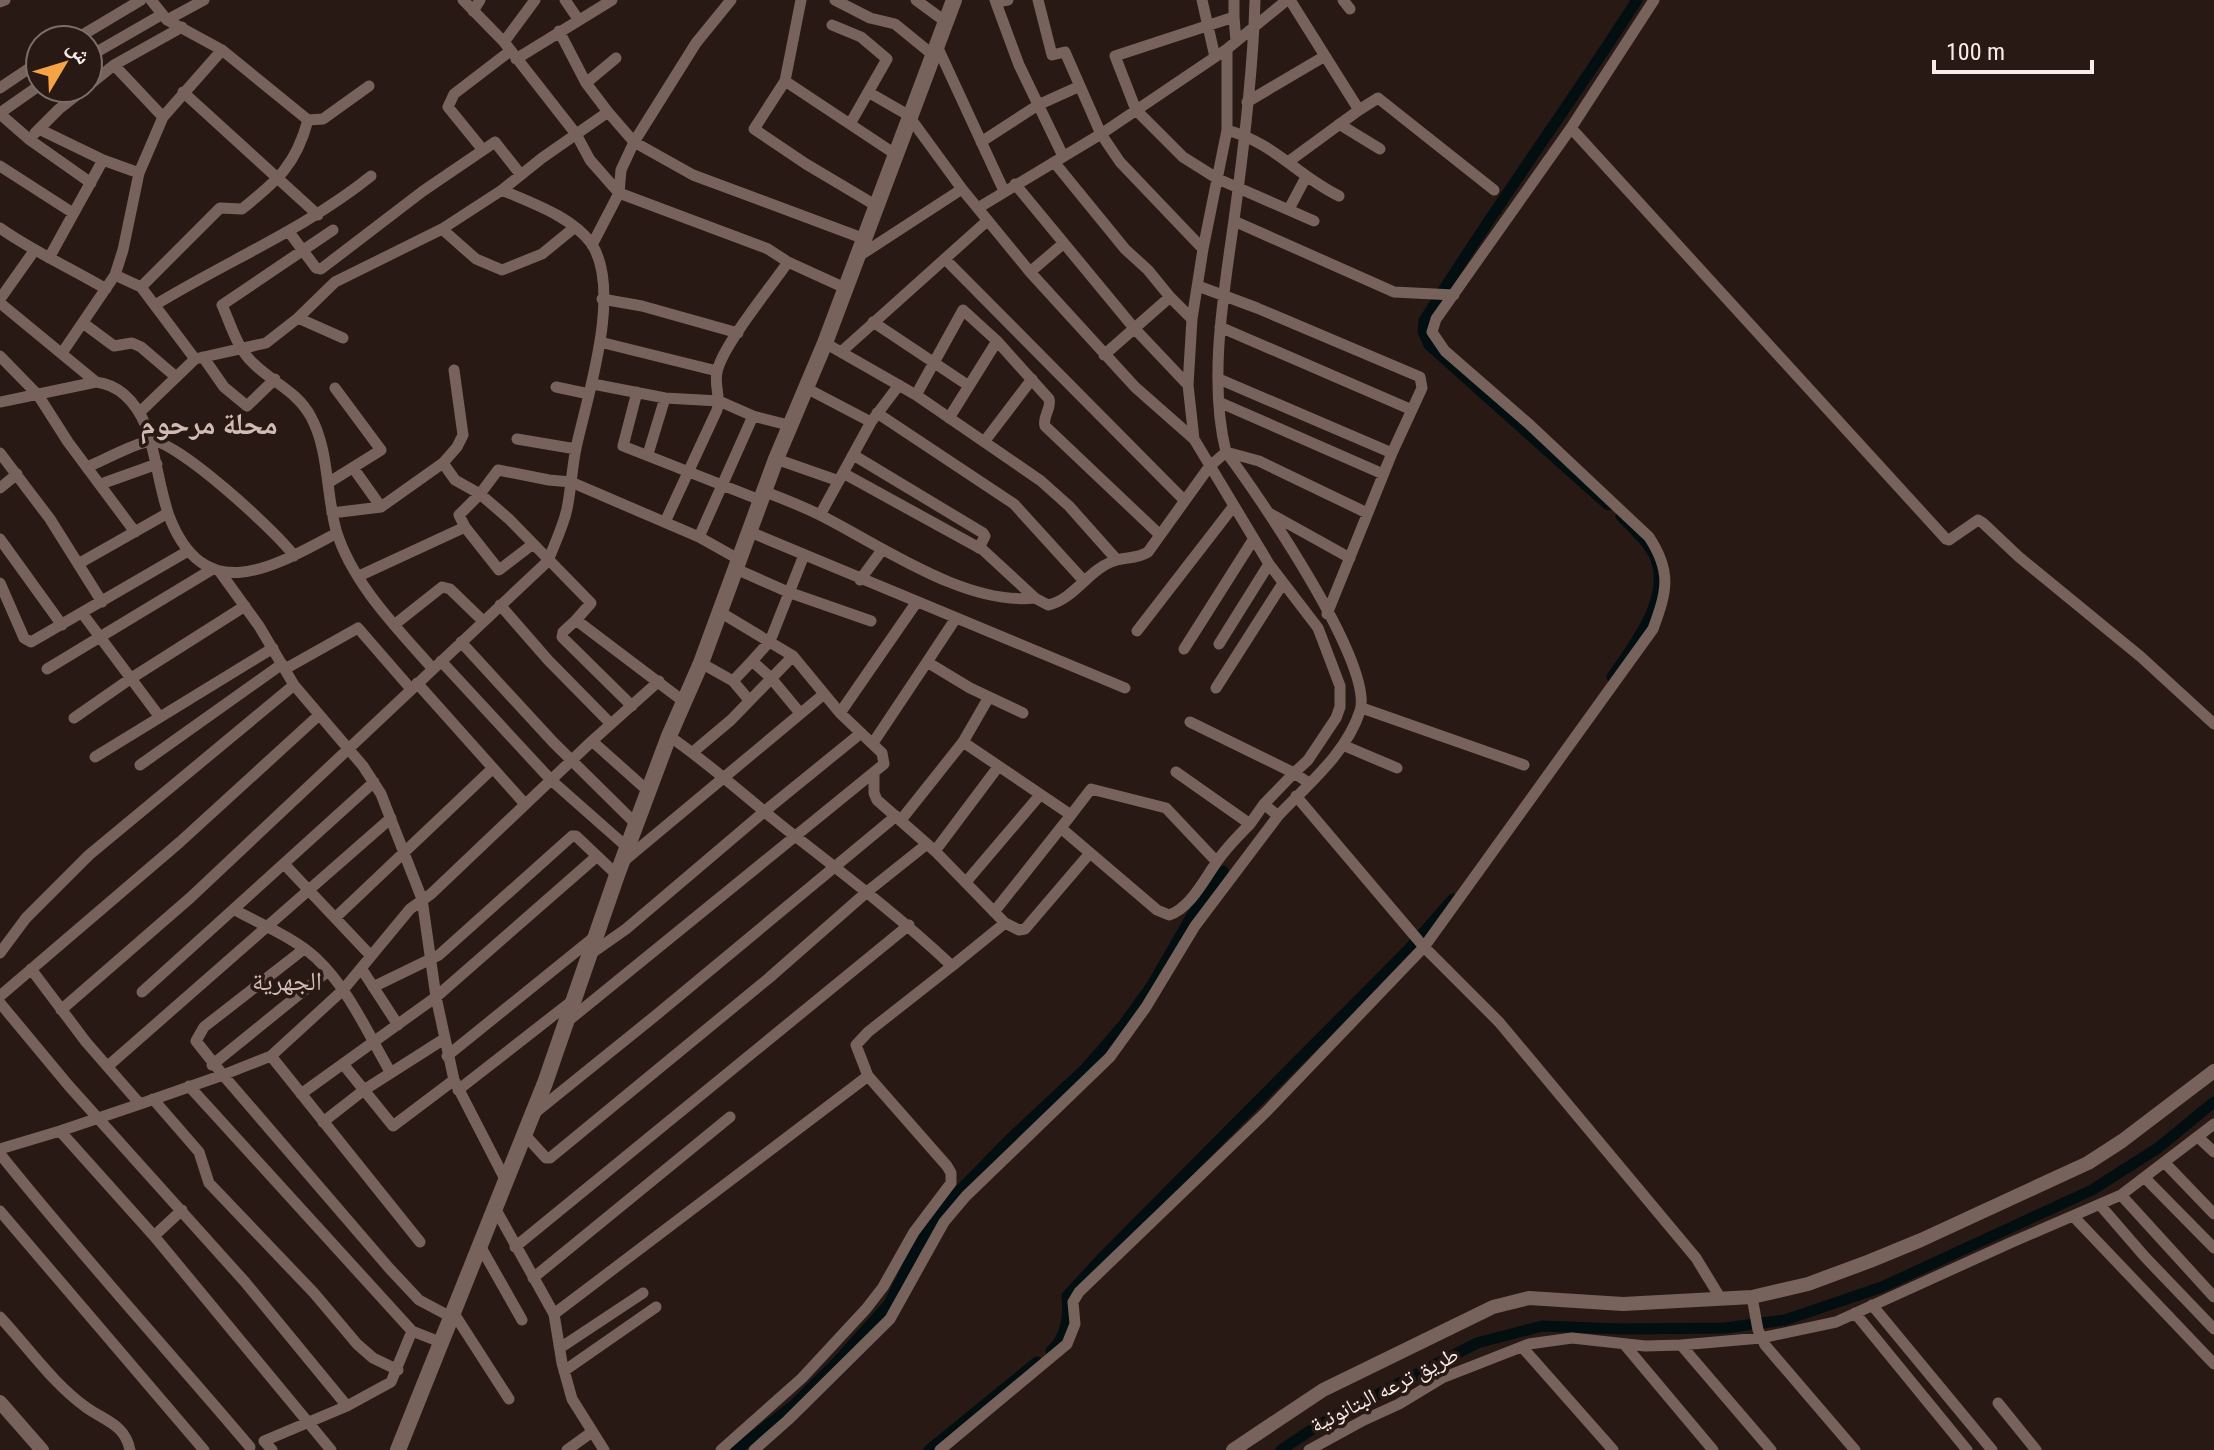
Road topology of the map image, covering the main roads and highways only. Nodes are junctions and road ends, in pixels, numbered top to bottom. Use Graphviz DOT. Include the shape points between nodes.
graph roads {
  1 [pos="954,0"];
  2 [pos="398,1450"];
  1 -- 2 [label="main road" via="648,791 525,1135"];
}
